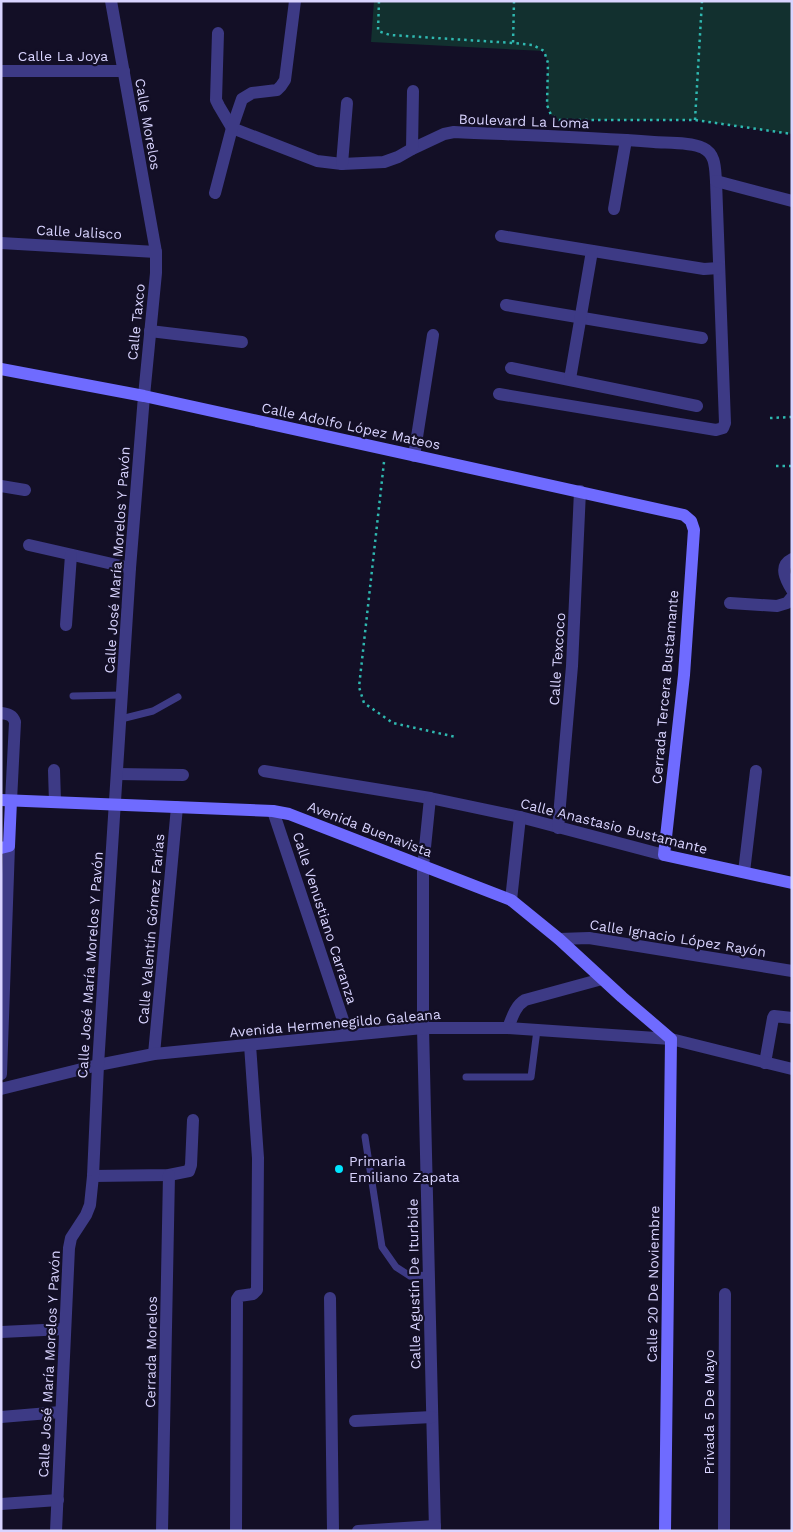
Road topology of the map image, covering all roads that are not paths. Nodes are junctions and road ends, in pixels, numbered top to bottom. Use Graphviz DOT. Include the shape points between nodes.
graph roads {
  1 [pos="111,1"];
  2 [pos="295,1"];
  3 [pos="218,34"];
  4 [pos="1,71"];
  5 [pos="124,71"];
  6 [pos="414,91"];
  7 [pos="346,103"];
  8 [pos="232,128"];
  9 [pos="626,140"];
  10 [pos="412,149"];
  11 [pos="342,164"];
  12 [pos="716,181"];
  13 [pos="215,192"];
  14 [pos="792,201"];
  15 [pos="614,209"];
  16 [pos="501,236"];
  17 [pos="1,243"];
  18 [pos="592,250"];
  19 [pos="156,252"];
  20 [pos="719,268"];
  21 [pos="506,305"];
  22 [pos="581,318"];
  23 [pos="150,331"];
  24 [pos="433,335"];
  25 [pos="702,338"];
  26 [pos="242,342"];
  27 [pos="511,368"];
  28 [pos="1,369"];
  29 [pos="570,379"];
  30 [pos="500,394"];
  31 [pos="144,396"];
  32 [pos="697,406"];
  33 [pos="414,456"];
  34 [pos="1,486"];
  35 [pos="25,490"];
  36 [pos="580,491"];
  37 [pos="692,521"];
  38 [pos="29,545"];
  39 [pos="70,555"];
  40 [pos="792,559"];
  41 [pos="130,568"];
  42 [pos="792,590"];
  43 [pos="792,597"];
  44 [pos="730,603"];
  45 [pos="66,624"];
  46 [pos="123,695"];
  47 [pos="73,696"];
  48 [pos="178,697"];
  49 [pos="7,715"];
  50 [pos="121,719"];
  51 [pos="54,770"];
  52 [pos="264,771"];
  53 [pos="756,771"];
  54 [pos="118,774"];
  55 [pos="183,774"];
  56 [pos="430,798"];
  57 [pos="6,800"];
  58 [pos="55,802"];
  59 [pos="116,805"];
  60 [pos="177,807"];
  61 [pos="274,810"];
  62 [pos="520,817"];
  63 [pos="558,828"];
  64 [pos="5,847"];
  65 [pos="664,855"];
  66 [pos="423,867"];
  67 [pos="744,872"];
  68 [pos="792,883"];
  69 [pos="511,900"];
  70 [pos="559,939"];
  71 [pos="792,971"];
  72 [pos="602,979"];
  73 [pos="792,1018"];
  74 [pos="423,1028"];
  75 [pos="508,1028"];
  76 [pos="537,1030"];
  77 [pos="348,1035"];
  78 [pos="671,1038"];
  79 [pos="250,1046"];
  80 [pos="154,1054"];
  81 [pos="765,1063"];
  82 [pos="98,1065"];
  83 [pos="792,1068"];
  84 [pos="1,1074"];
  85 [pos="466,1076"];
  86 [pos="1,1089"];
  87 [pos="193,1120"];
  88 [pos="365,1136"];
  89 [pos="169,1175"];
  90 [pos="93,1176"];
  91 [pos="429,1275"];
  92 [pos="725,1294"];
  93 [pos="330,1298"];
  94 [pos="65,1329"];
  95 [pos="1,1332"];
  96 [pos="61,1412"];
  97 [pos="1,1417"];
  98 [pos="432,1417"];
  99 [pos="355,1421"];
  100 [pos="58,1500"];
  101 [pos="1,1504"];
  102 [pos="435,1528"];
  103 [pos="56,1531"];
  104 [pos="162,1531"];
  105 [pos="236,1531"];
  106 [pos="333,1531"];
  107 [pos="358,1531"];
  108 [pos="665,1531"];
  109 [pos="724,1531"];
  1 -- 5 [label="street, Calle Morelos"];
  2 -- 8 [label="street" via="285,80 277,90 246,95"];
  3 -- 8 [label="street" via="216,100"];
  4 -- 5 [label="street, Calle La Joya"];
  5 -- 19 [label="street, Calle Morelos"];
  6 -- 10 [label="street"];
  7 -- 11 [label="street"];
  8 -- 11 [label="street, Boulevard La Loma" via="317,161"];
  8 -- 13 [label="street"];
  9 -- 10 [label="street, Boulevard La Loma" via="454,132"];
  9 -- 12 [label="street, Boulevard La Loma" via="697,145 713,157"];
  9 -- 15 [label="street"];
  10 -- 11 [label="street, Boulevard La Loma" via="384,162"];
  12 -- 14 [label="street"];
  12 -- 20 [label="street"];
  16 -- 18 [label="street"];
  17 -- 19 [label="street, Calle Jalisco"];
  18 -- 20 [label="street" via="704,269"];
  18 -- 22 [label="street"];
  19 -- 23 [label="street, Calle Taxco"];
  20 -- 30 [label="street" via="724,423 720,430"];
  21 -- 22 [label="street"];
  22 -- 25 [label="street"];
  22 -- 29 [label="street"];
  23 -- 26 [label="street"];
  23 -- 31 [label="street, Calle Taxco"];
  24 -- 33 [label="street"];
  27 -- 29 [label="street"];
  28 -- 31 [label="main road, Calle Adolfo López Mateos"];
  29 -- 32 [label="street"];
  31 -- 33 [label="main road, Calle Adolfo López Mateos"];
  31 -- 41 [label="street, Calle José María Morelos Y Pavón"];
  33 -- 36 [label="main road, Calle Adolfo López Mateos"];
  34 -- 35 [label="street"];
  36 -- 37 [label="main road, Calle Adolfo López Mateos" via="684,515"];
  36 -- 63 [label="street, Calle Texcoco" via="572,666"];
  37 -- 65 [label="main road, Cerrada Tercera Bustamante" via="684,674"];
  38 -- 39 [label="street"];
  39 -- 41 [label="street"];
  39 -- 45 [label="street"];
  40 -- 42 [label="street" via="784,570"];
  41 -- 46 [label="street, Calle José María Morelos Y Pavón"];
  43 -- 44 [label="street" via="788,603 777,606"];
  46 -- 47 [label="lane"];
  46 -- 50 [label="street, Calle José María Morelos Y Pavón"];
  48 -- 50 [label="lane" via="153,711"];
  49 -- 57 [label="street" via="15,722"];
  50 -- 54 [label="street, Calle José María Morelos Y Pavón"];
  51 -- 58 [label="street"];
  52 -- 56 [label="street, Calle Anastasio Bustamante"];
  53 -- 67 [label="street"];
  54 -- 55 [label="street"];
  54 -- 59 [label="street, Calle José María Morelos Y Pavón"];
  56 -- 62 [label="street, Calle Anastasio Bustamante"];
  56 -- 66 [label="street, Calle Agustín De Iturbide"];
  57 -- 58 [label="main road, Avenida Buenavista"];
  57 -- 64 [label="main road"];
  58 -- 59 [label="main road, Avenida Buenavista"];
  59 -- 60 [label="main road, Avenida Buenavista"];
  59 -- 82 [label="street, Calle José María Morelos Y Pavón"];
  60 -- 61 [label="main road, Avenida Buenavista"];
  60 -- 80 [label="street, Calle Valentín Gómez Farías"];
  61 -- 66 [label="main road, Avenida Buenavista"];
  61 -- 77 [label="street, Calle Venustiano Carranza"];
  62 -- 63 [label="street, Calle Anastasio Bustamante"];
  62 -- 69 [label="street"];
  63 -- 65 [label="street, Calle Anastasio Bustamante"];
  64 -- 84 [label="street"];
  65 -- 67 [label="main road, Calle Anastasio Bustamante"];
  66 -- 69 [label="main road, Avenida Buenavista"];
  66 -- 74 [label="street, Calle Agustín De Iturbide"];
  67 -- 68 [label="main road, Calle Anastasio Bustamante"];
  69 -- 70 [label="main road, Avenida Buenavista"];
  70 -- 71 [label="street, Calle Ignacio López Rayón" via="589,938"];
  70 -- 72 [label="main road, Avenida Buenavista"];
  72 -- 75 [label="street" via="525,1000 519,1004"];
  72 -- 78 [label="main road, Avenida Buenavista"];
  73 -- 81 [label="street" via="773,1018"];
  74 -- 75 [label="street, Avenida Hermenegildo Galeana"];
  74 -- 77 [label="street, Avenida Hermenegildo Galeana"];
  74 -- 91 [label="street, Calle Agustín De Iturbide"];
  75 -- 76 [label="street, Avenida Hermenegildo Galeana"];
  76 -- 78 [label="street, Avenida Hermenegildo Galeana"];
  76 -- 85 [label="lane" via="531,1078"];
  77 -- 79 [label="street, Avenida Hermenegildo Galeana"];
  78 -- 81 [label="street, Avenida Hermenegildo Galeana"];
  78 -- 108 [label="main road, Calle 20 De Noviembre"];
  79 -- 80 [label="street, Avenida Hermenegildo Galeana"];
  79 -- 105 [label="street" via="258,1158 257,1290 237,1299"];
  80 -- 82 [label="street, Avenida Hermenegildo Galeana"];
  81 -- 83 [label="street, Avenida Hermenegildo Galeana"];
  82 -- 86 [label="street, Avenida Hermenegildo Galeana"];
  82 -- 90 [label="street, Calle José María Morelos Y Pavón"];
  87 -- 89 [label="street" via="189,1171"];
  88 -- 91 [label="lane" via="382,1247 396,1267 410,1276"];
  89 -- 90 [label="street"];
  89 -- 104 [label="street, Cerrada Morelos"];
  90 -- 94 [label="street, Calle José María Morelos Y Pavón" via="90,1205 71,1238 69,1248"];
  91 -- 98 [label="street, Calle Agustín De Iturbide"];
  92 -- 109 [label="street, Privada 5 De Mayo"];
  93 -- 106 [label="street"];
  94 -- 95 [label="street"];
  94 -- 96 [label="street, Calle José María Morelos Y Pavón"];
  96 -- 97 [label="street"];
  96 -- 100 [label="street, Calle José María Morelos Y Pavón"];
  98 -- 99 [label="street"];
  98 -- 102 [label="street, Calle Agustín De Iturbide"];
  100 -- 101 [label="street"];
  100 -- 103 [label="street, Calle José María Morelos Y Pavón"];
  102 -- 107 [label="street"];
}
